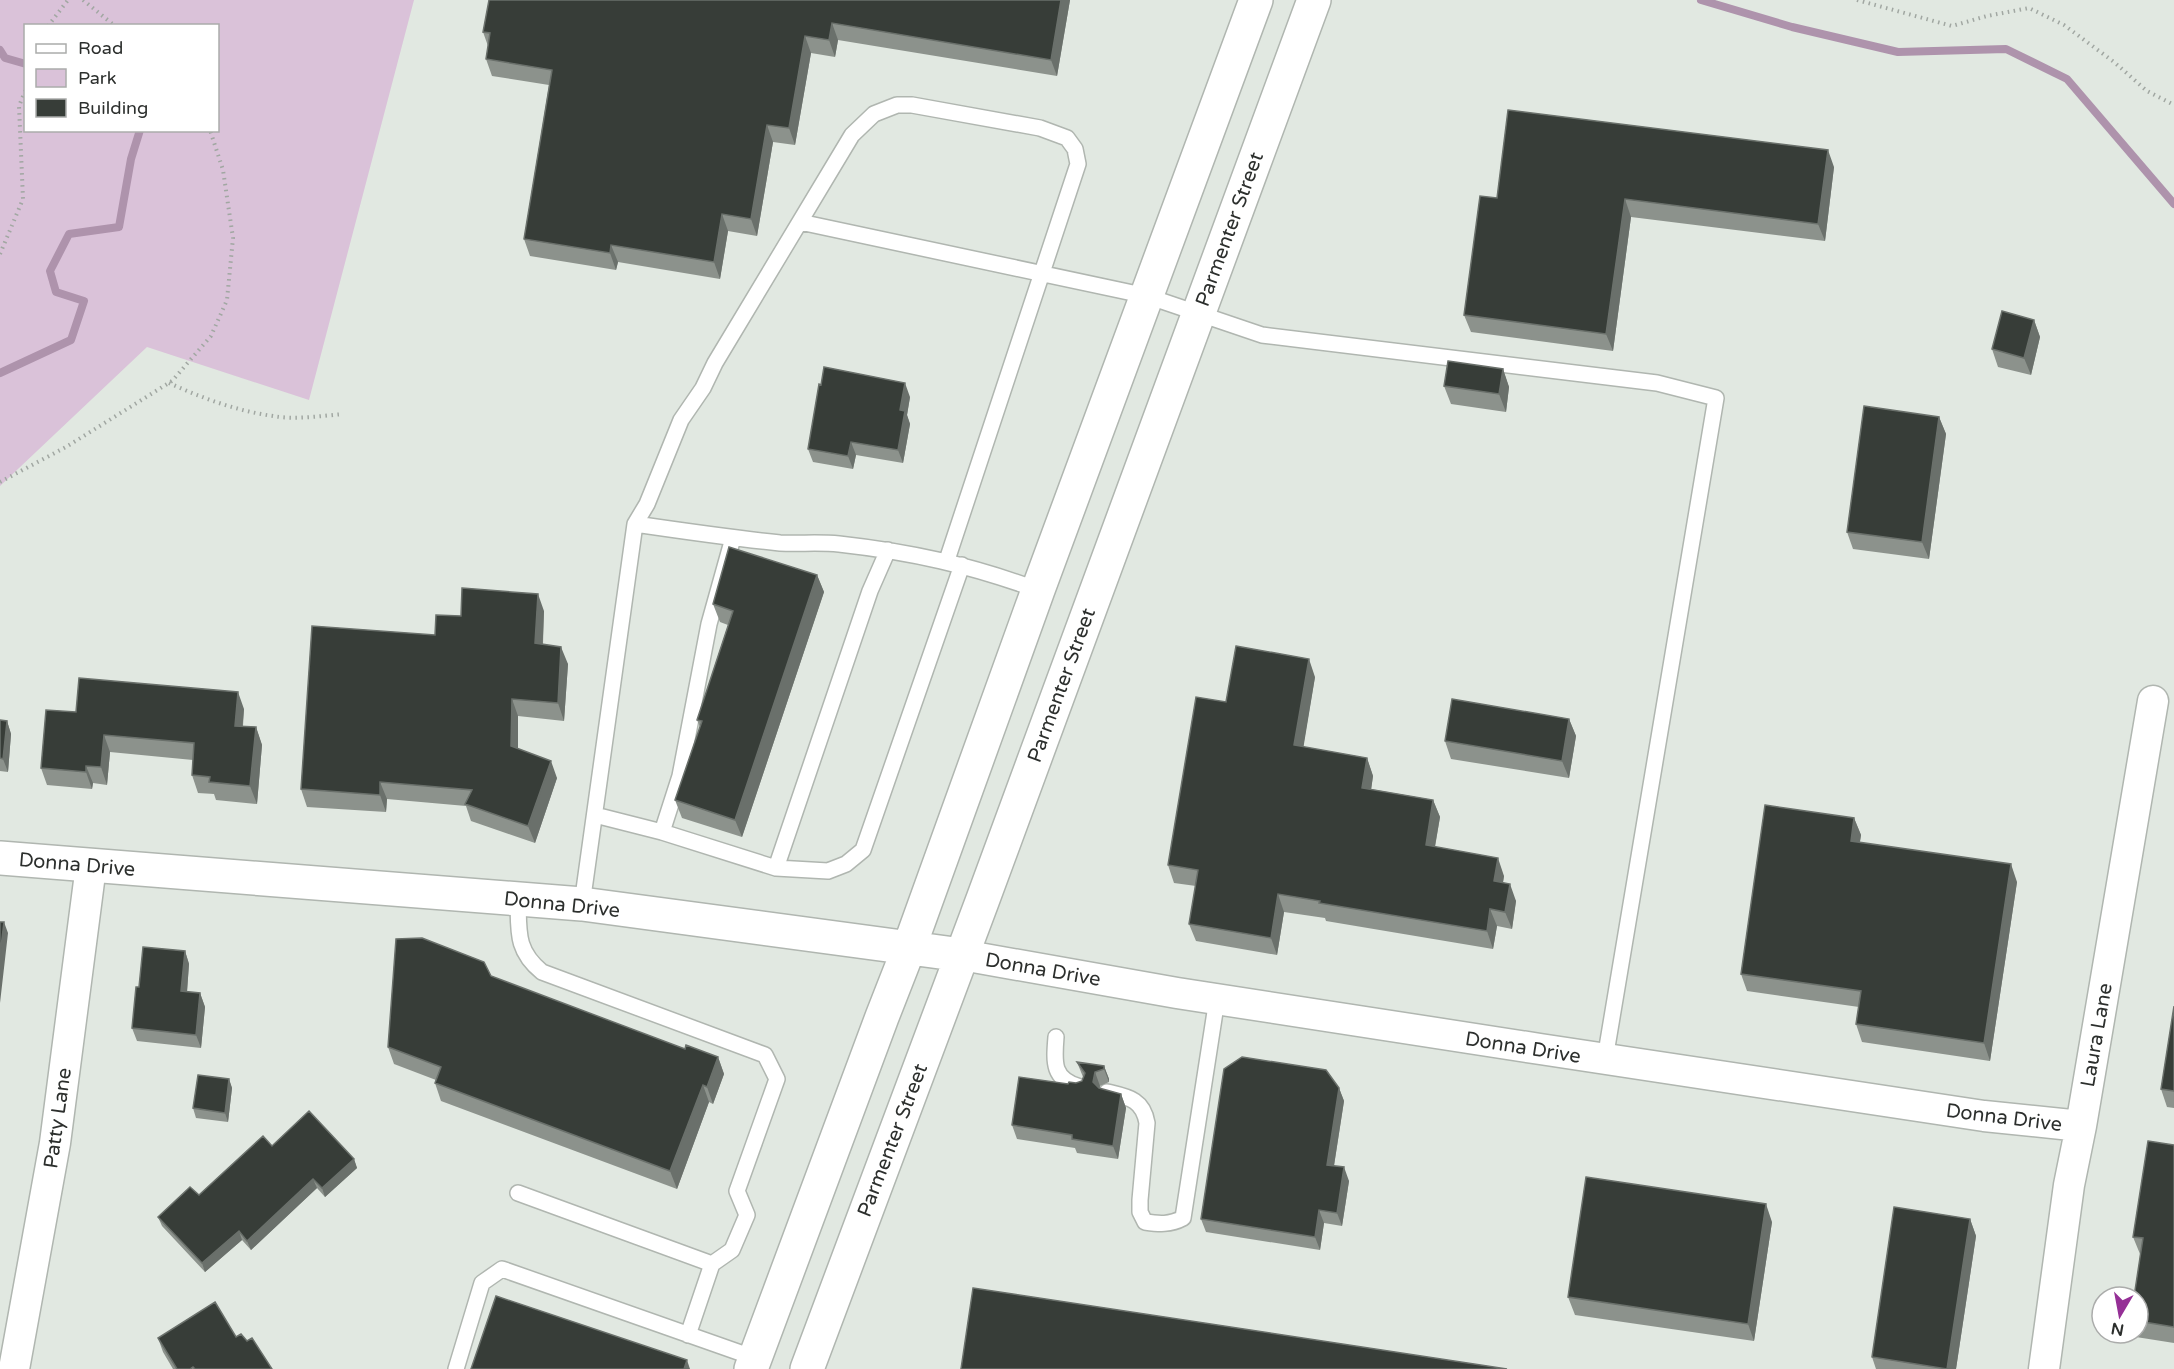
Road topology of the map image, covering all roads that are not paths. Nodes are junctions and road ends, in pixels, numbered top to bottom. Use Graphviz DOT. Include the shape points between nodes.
graph roads {
  1 [pos="1256,0"];
  2 [pos="1314,0"];
  3 [pos="800,222"];
  4 [pos="1042,274"];
  5 [pos="1147,296"];
  6 [pos="1199,312"];
  7 [pos="635,524"];
  8 [pos="733,537"];
  9 [pos="888,550"];
  10 [pos="947,560"];
  11 [pos="962,565"];
  12 [pos="1038,590"];
  13 [pos="2153,701"];
  14 [pos="595,816"];
  15 [pos="662,832"];
  16 [pos="0,858"];
  17 [pos="91,866"];
  18 [pos="776,868"];
  19 [pos="518,899"];
  20 [pos="582,904"];
  21 [pos="909,948"];
  22 [pos="962,956"];
  23 [pos="1217,999"];
  24 [pos="1056,1037"];
  25 [pos="1605,1059"];
  26 [pos="1080,1087"];
  27 [pos="1107,1092"];
  28 [pos="2081,1126"];
  29 [pos="518,1193"];
  30 [pos="712,1264"];
  31 [pos="688,1335"];
  32 [pos="753,1363"];
  33 [pos="14,1369"];
  34 [pos="456,1369"];
  35 [pos="807,1369"];
  36 [pos="2044,1369"];
  1 -- 5 [label="street"];
  2 -- 6 [label="street, Parmenter Street"];
  3 -- 4 [label="lane"];
  3 -- 4 [label="lane" via="852,135 874,114 897,105 1040,128 1066,138 1075,149 1078,164"];
  3 -- 7 [label="lane" via="681,420"];
  4 -- 5 [label="lane"];
  4 -- 10 [label="lane"];
  5 -- 6 [label="lane"];
  5 -- 12 [label="street"];
  6 -- 22 [label="street, Parmenter Street"];
  6 -- 25 [label="lane" via="1262,335 1657,383 1716,398"];
  7 -- 8 [label="lane"];
  7 -- 14 [label="lane"];
  8 -- 9 [label="lane"];
  8 -- 15 [label="lane" via="709,624 680,776"];
  9 -- 10 [label="lane"];
  9 -- 18 [label="lane" via="870,591"];
  10 -- 11 [label="lane"];
  11 -- 12 [label="lane"];
  11 -- 18 [label="lane" via="863,850 846,864 828,870"];
  12 -- 21 [label="street"];
  13 -- 28 [label="street, Laura Lane"];
  14 -- 15 [label="lane"];
  14 -- 20 [label="lane"];
  15 -- 18 [label="lane"];
  16 -- 17 [label="street, Donna Drive"];
  17 -- 19 [label="street, Donna Drive"];
  17 -- 33 [label="street, Patty Lane" via="55,1143"];
  19 -- 20 [label="street, Donna Drive"];
  19 -- 30 [label="lane" via="519,937 524,954 542,972 765,1055 777,1079 737,1191 747,1215 732,1250"];
  20 -- 21 [label="street, Donna Drive"];
  21 -- 22 [label="street, Donna Drive"];
  21 -- 32 [label="street"];
  22 -- 23 [label="street, Donna Drive"];
  22 -- 35 [label="street, Parmenter Street"];
  23 -- 25 [label="street, Donna Drive"];
  23 -- 27 [label="lane" via="1183,1218 1176,1222 1145,1222 1140,1212 1145,1112 1131,1098"];
  24 -- 26 [label="lane" via="1057,1071"];
  25 -- 28 [label="street, Donna Drive" via="1984,1116"];
  28 -- 36 [label="street, Laura Lane" via="2068,1185"];
  29 -- 30 [label="lane"];
  30 -- 31 [label="lane"];
  31 -- 32 [label="lane"];
  31 -- 34 [label="lane" via="502,1269 482,1282"];
}
